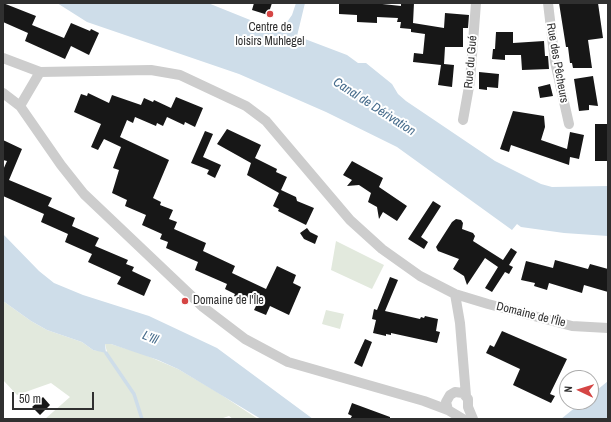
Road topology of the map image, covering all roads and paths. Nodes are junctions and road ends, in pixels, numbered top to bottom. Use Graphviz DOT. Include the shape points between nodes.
graph roads {
  1 [pos="476,3"];
  2 [pos="548,3"];
  3 [pos="3,58"];
  4 [pos="40,72"];
  5 [pos="3,93"];
  6 [pos="20,106"];
  7 [pos="463,120"];
  8 [pos="569,124"];
  9 [pos="455,294"];
  10 [pos="608,328"];
  11 [pos="464,369"];
  12 [pos="451,395"];
  13 [pos="466,396"];
  14 [pos="424,401"];
  15 [pos="468,407"];
  16 [pos="456,414"];
  17 [pos="473,419"];
  1 -- 7 [label="street, Rue du Gué" via="470,81"];
  2 -- 8 [label="street, Rue des Pêcheurs" via="556,62"];
  3 -- 4 [label="street, Domaine de l'Île"];
  4 -- 6 [label="street"];
  4 -- 9 [label="street, Domaine de l'Île" via="161,71 180,75 246,106 275,129 350,220 368,237 407,268"];
  5 -- 6 [label="street"];
  6 -- 14 [label="street" via="84,194 203,307 245,339 274,356 305,368"];
  9 -- 10 [label="street, Domaine de l'Île" via="572,326"];
  9 -- 11 [label="street"];
  11 -- 12 [label="street"];
  11 -- 13 [label="street"];
  12 -- 13 [label="street" via="463,393"];
  12 -- 14 [label="street" via="436,401"];
  12 -- 16 [label="street"];
  13 -- 15 [label="street"];
  14 -- 16 [label="street"];
  15 -- 16 [label="street" via="462,414"];
  15 -- 17 [label="street"];
}
